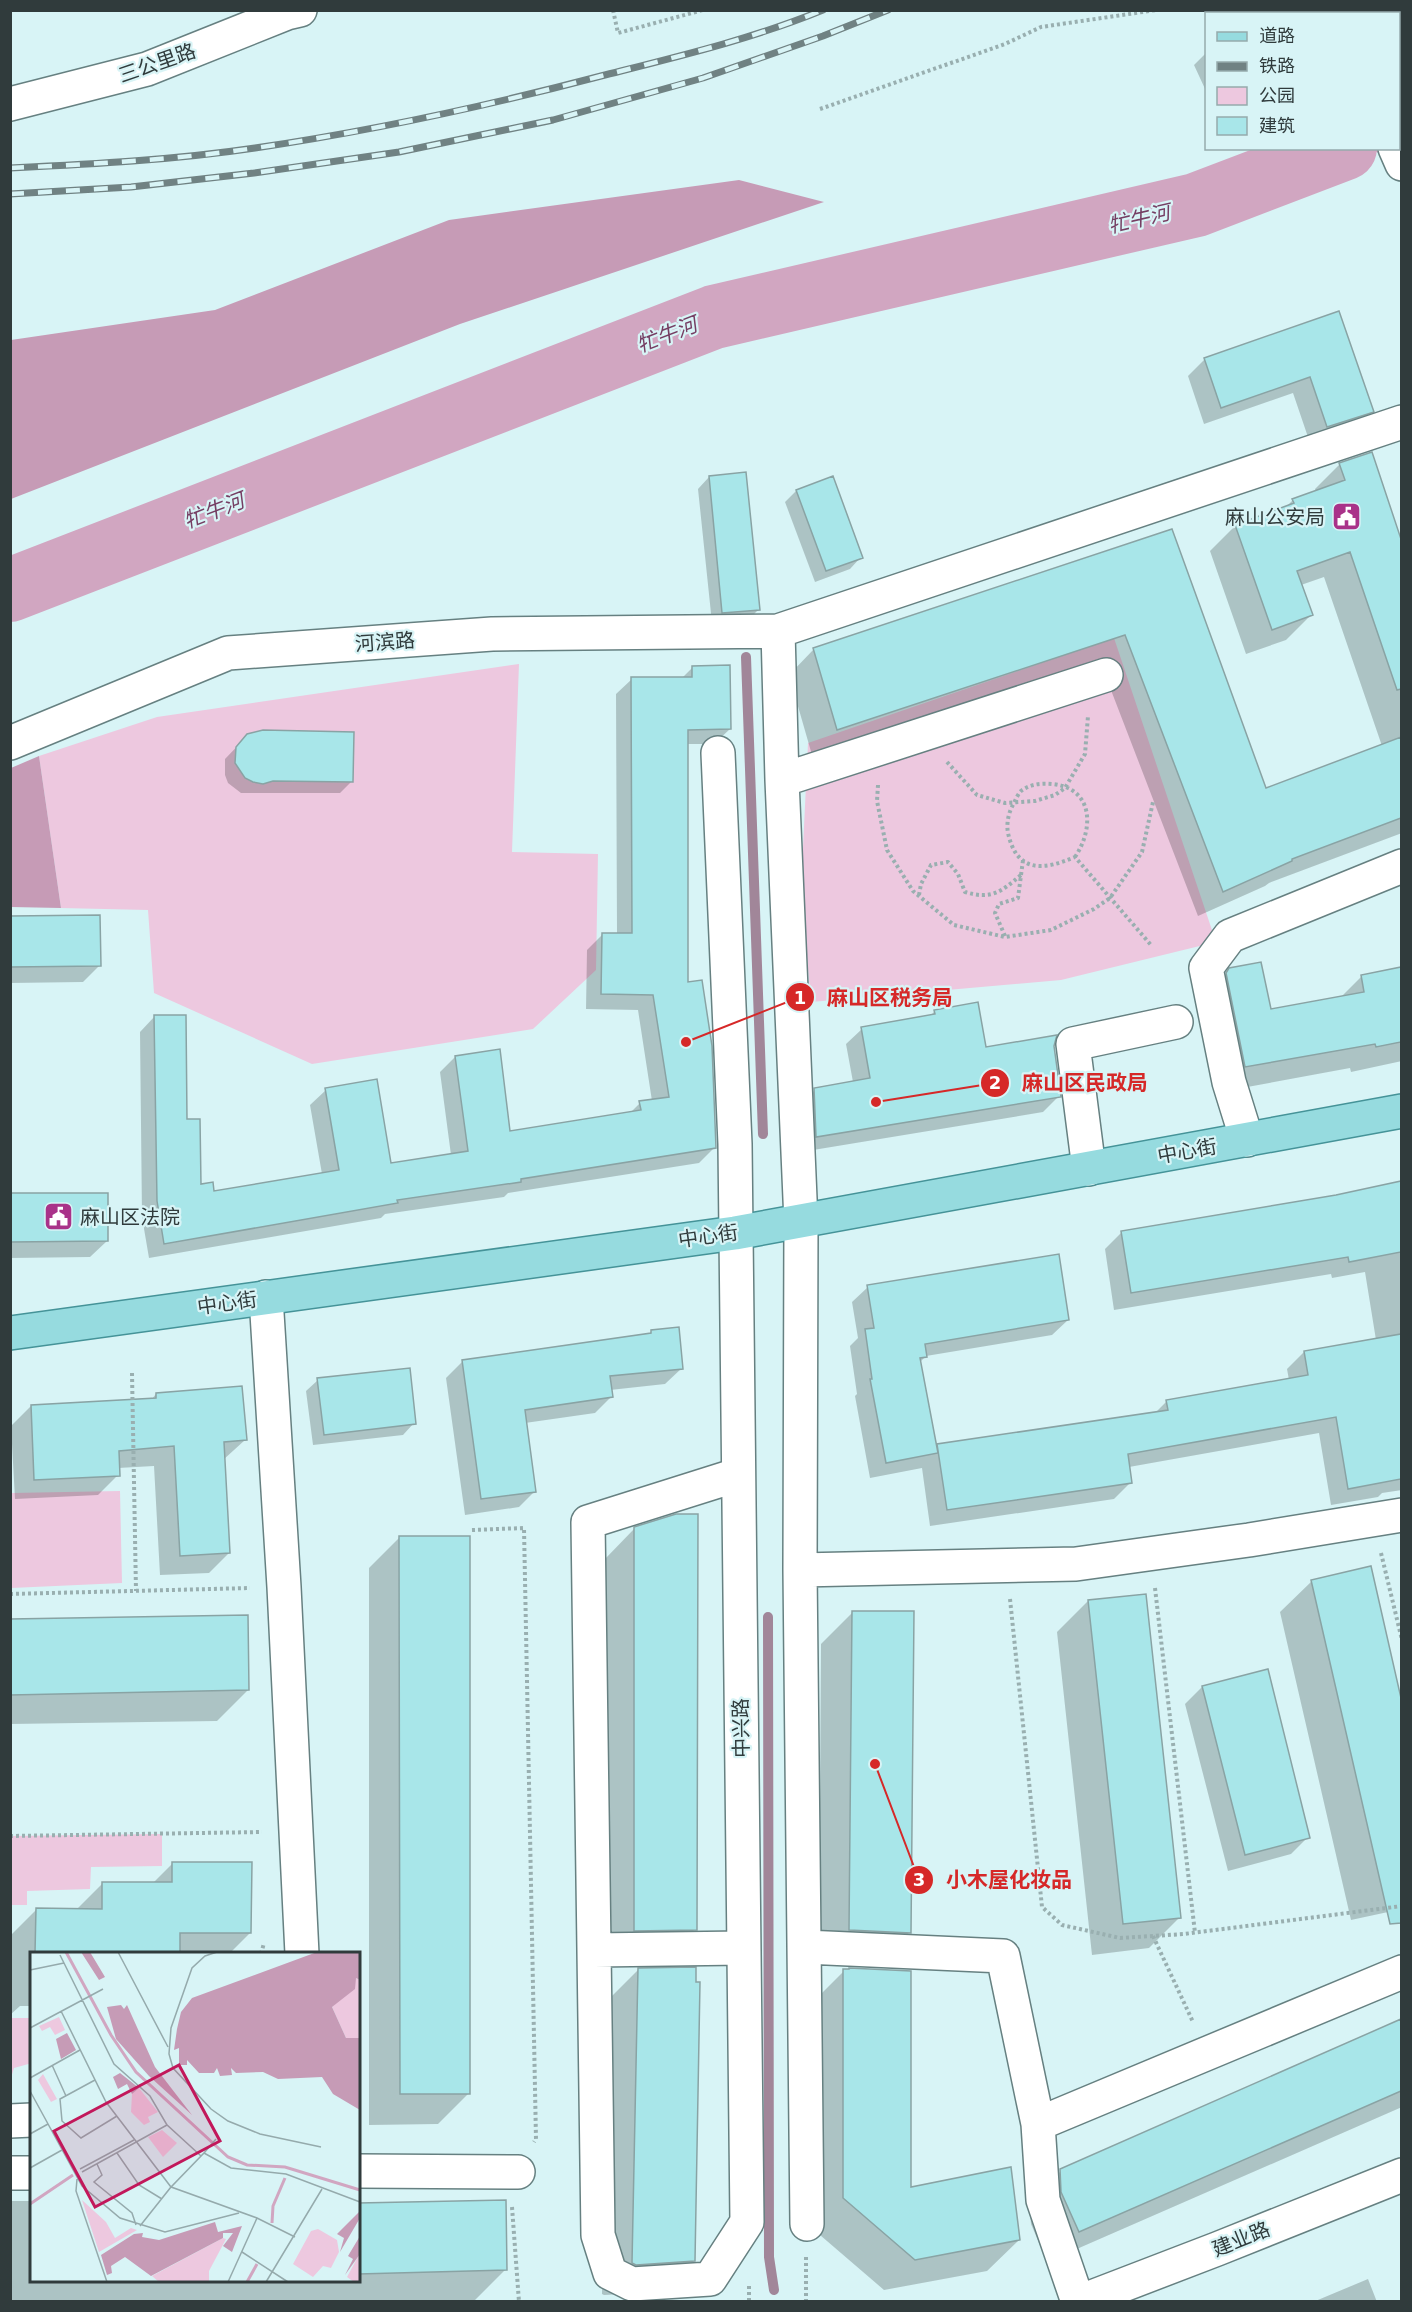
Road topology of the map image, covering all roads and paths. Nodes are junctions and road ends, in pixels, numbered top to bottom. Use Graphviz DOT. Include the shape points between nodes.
graph roads {
  1 [pos="300,10"];
  2 [pos="613,10"];
  3 [pos="703,10"];
  4 [pos="1156,10"];
  5 [pos="10,104"];
  6 [pos="820,109"];
  7 [pos="1401,422"];
  8 [pos="777,631"];
  9 [pos="1092,680"];
  10 [pos="936,730"];
  11 [pos="10,742"];
  12 [pos="880,749"];
  13 [pos="718,753"];
  14 [pos="782,780"];
  15 [pos="1065,788"];
  16 [pos="1153,802"];
  17 [pos="1075,857"];
  18 [pos="1023,860"];
  19 [pos="1401,866"];
  20 [pos="1021,875"];
  21 [pos="919,895"];
  22 [pos="1110,898"];
  23 [pos="1005,937"];
  24 [pos="1151,945"];
  25 [pos="1176,1022"];
  26 [pos="1401,1111"];
  27 [pos="1247,1140"];
  28 [pos="1089,1169"];
  29 [pos="801,1222"];
  30 [pos="735,1233"];
  31 [pos="266,1297"];
  32 [pos="10,1333"];
  33 [pos="132,1373"];
  34 [pos="737,1475"];
  35 [pos="1387,1517"];
  36 [pos="472,1530"];
  37 [pos="1152,1554"];
  38 [pos="1007,1566"];
  39 [pos="800,1570"];
  40 [pos="285,1587"];
  41 [pos="136,1591"];
  42 [pos="10,1594"];
  43 [pos="1401,1640"];
  44 [pos="262,1832"];
  45 [pos="10,1836"];
  46 [pos="1401,1906"];
  47 [pos="1195,1933"];
  48 [pos="1153,1936"];
  49 [pos="805,1947"];
  50 [pos="743,1948"];
  51 [pos="594,1950"];
  52 [pos="302,1952"];
  53 [pos="1401,1972"];
  54 [pos="1196,2027"];
  55 [pos="30,2120"];
  56 [pos="10,2121"];
  57 [pos="1038,2124"];
  58 [pos="360,2171"];
  59 [pos="514,2172"];
  60 [pos="10,2173"];
  61 [pos="30,2173"];
  62 [pos="1401,2175"];
  63 [pos="807,2224"];
  64 [pos="519,2301"];
  65 [pos="806,2301"];
  66 [pos="1079,2301"];
  1 -- 5 [label="street, 三公里路" via="147,69"];
  2 -- 3 [label="path" via="618,33"];
  4 -- 6 [label="path" via="1041,27 1005,44"];
  7 -- 8 [label="street, 河滨路"];
  8 -- 11 [label="street, 河滨路" via="492,634 228,653"];
  8 -- 14 [label="street"];
  9 -- 10 [label="street"];
  9 -- 15 [label="path" via="1085,754"];
  10 -- 12 [label="street"];
  10 -- 15 [label="path" via="948,765 977,795 1005,803 1035,801"];
  12 -- 14 [label="street"];
  12 -- 21 [label="path" via="877,801 886,850"];
  13 -- 30 [label="street, 中兴路" via="735,1144"];
  14 -- 29 [label="street"];
  15 -- 17 [label="path" via="1073,790 1083,801 1088,817 1086,836"];
  15 -- 18 [label="path" via="1039,783 1021,791 1010,809 1007,828 1011,845"];
  16 -- 22 [label="path" via="1142,852"];
  17 -- 18 [label="path" via="1054,866 1035,867"];
  17 -- 22 [label="path"];
  18 -- 20 [label="path"];
  19 -- 27 [label="street" via="1230,936 1206,968 1229,1082"];
  20 -- 21 [label="path" via="1003,891 982,897 965,892 948,862 931,865"];
  20 -- 23 [label="path" via="1018,898 999,904 995,913"];
  21 -- 23 [label="path" via="954,925"];
  22 -- 23 [label="path" via="1052,930"];
  22 -- 24 [label="path"];
  25 -- 28 [label="street" via="1073,1044"];
  26 -- 27 [label="main road, 中心街"];
  27 -- 28 [label="main road, 中心街"];
  28 -- 29 [label="main road, 中心街"];
  29 -- 30 [label="main road, 中心街"];
  29 -- 39 [label="street"];
  30 -- 31 [label="main road, 中心街"];
  30 -- 34 [label="street, 中兴路"];
  31 -- 32 [label="main road, 中心街"];
  31 -- 40 [label="street"];
  33 -- 41 [label="path"];
  34 -- 50 [label="street, 中兴路"];
  34 -- 51 [label="street" via="588,1522"];
  35 -- 37 [label="street"];
  35 -- 43 [label="path"];
  36 -- 59 [label="path" via="524,1528 536,2139"];
  37 -- 38 [label="street" via="1076,1564"];
  37 -- 47 [label="path"];
  38 -- 39 [label="street"];
  38 -- 48 [label="path" via="1042,1907 1062,1925 1120,1938"];
  39 -- 49 [label="street"];
  40 -- 41 [label="path"];
  40 -- 52 [label="street"];
  41 -- 42 [label="path"];
  44 -- 45 [label="path"];
  46 -- 47 [label="path"];
  47 -- 48 [label="path"];
  48 -- 54 [label="path"];
  49 -- 57 [label="street" via="1003,1956"];
  49 -- 63 [label="street"];
  50 -- 51 [label="street"];
  50 -- 51 [label="street, 中兴路" via="747,2222 710,2279 632,2284 610,2273 598,2235"];
  53 -- 57 [label="street"];
  55 -- 56 [label="street"];
  57 -- 66 [label="street" via="1043,2200"];
  58 -- 59 [label="street"];
  59 -- 64 [label="path"];
  60 -- 61 [label="street"];
  62 -- 66 [label="street, 建业路"];
  63 -- 65 [label="path"];
}
